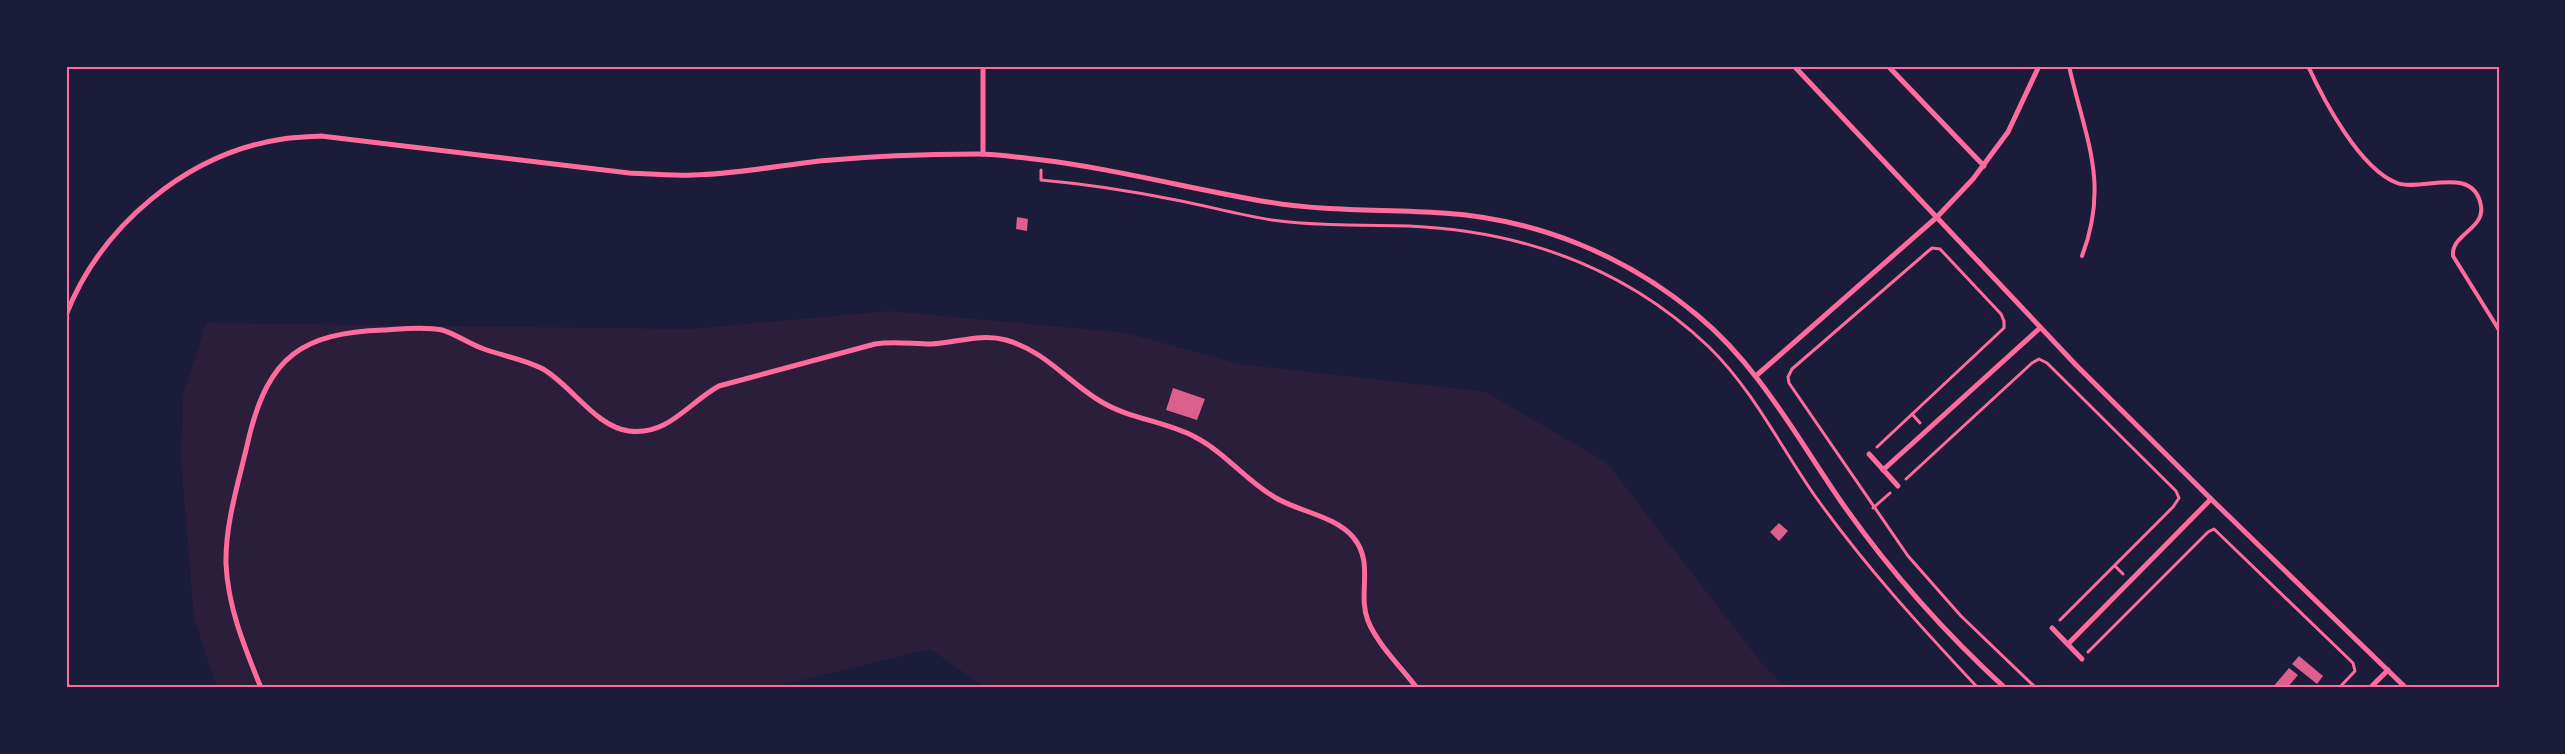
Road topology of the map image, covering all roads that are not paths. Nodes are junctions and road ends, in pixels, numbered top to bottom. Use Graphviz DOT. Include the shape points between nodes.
graph roads {
  1 [pos="983,66"];
  2 [pos="1794,66"];
  3 [pos="1888,66"];
  4 [pos="2039,66"];
  5 [pos="2069,66"];
  6 [pos="2308,66"];
  7 [pos="983,154"];
  8 [pos="1984,166"];
  9 [pos="1937,217"];
  10 [pos="2082,256"];
  11 [pos="66,315"];
  12 [pos="2040,328"];
  13 [pos="2499,330"];
  14 [pos="1757,375"];
  15 [pos="1869,454"];
  16 [pos="1883,470"];
  17 [pos="1898,486"];
  18 [pos="2210,499"];
  19 [pos="2052,628"];
  20 [pos="2068,644"];
  21 [pos="2082,659"];
  22 [pos="2388,670"];
  23 [pos="66,682"];
  24 [pos="68,688"];
  25 [pos="261,688"];
  26 [pos="1417,688"];
  27 [pos="2006,688"];
  28 [pos="2370,688"];
  29 [pos="2406,688"];
  1 -- 7 [label="street"];
  2 -- 9 [label="street"];
  3 -- 8 [label="street"];
  4 -- 8 [label="street" via="2017,115"];
  5 -- 10 [label="lane" via="2091,149 2096,184 2093,221"];
  6 -- 13 [label="lane" via="2325,101 2349,137 2389,180 2409,186 2457,182 2478,196 2481,212 2478,221 2455,244 2453,256"];
  7 -- 11 [label="street" via="887,156 695,175 661,175 321,136 283,139 235,153 192,171 147,202 126,221 97,260"];
  7 -- 14 [label="street" via="1092,167 1272,203 1349,211 1483,217 1563,237 1624,265 1659,286 1699,316"];
  8 -- 9 [label="street"];
  9 -- 12 [label="street"];
  9 -- 14 [label="street"];
  12 -- 16 [label="street"];
  12 -- 18 [label="street"];
  14 -- 27 [label="street" via="1876,548 1947,630"];
  15 -- 16 [label="street"];
  16 -- 17 [label="street"];
  18 -- 20 [label="street"];
  18 -- 22 [label="street"];
  19 -- 20 [label="street"];
  20 -- 21 [label="street"];
  22 -- 28 [label="street"];
  22 -- 29 [label="street"];
  23 -- 24 [label="street"];
  25 -- 26 [label="street" via="241,640 228,588 226,564 233,506 253,423 267,385 293,354 328,335 420,328 451,333 483,349 540,368 564,383 603,421 614,428 639,432 651,431 674,420 719,386 875,344 931,344 985,338 1020,344 1051,361 1100,401 1197,438 1271,495 1343,528 1353,537 1365,560 1364,598 1368,621"];
}
